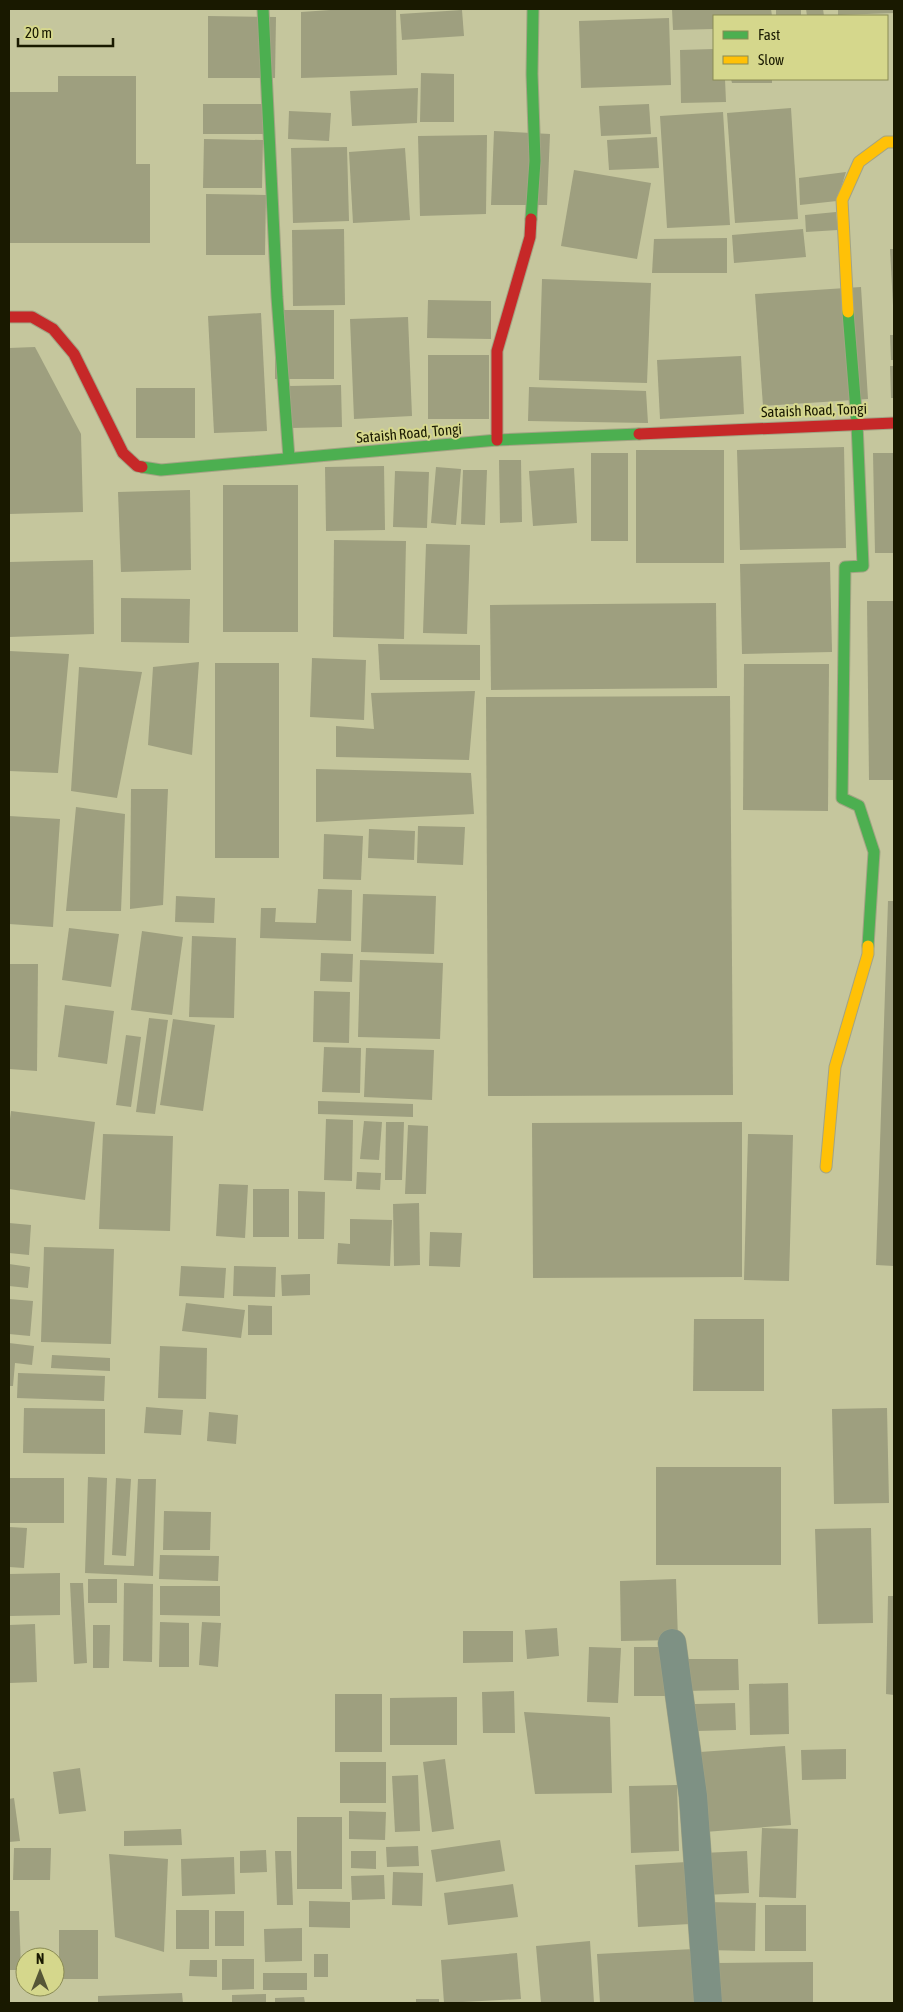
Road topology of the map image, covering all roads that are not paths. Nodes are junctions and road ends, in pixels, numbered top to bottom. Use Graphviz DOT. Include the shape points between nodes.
graph roads {
  1 [pos="263,9"];
  2 [pos="533,9"];
  3 [pos="894,142"];
  4 [pos="9,317"];
  5 [pos="857,423"];
  6 [pos="894,423"];
  7 [pos="497,440"];
  8 [pos="289,458"];
  9 [pos="826,1166"];
  10 [pos="672,1643"];
  11 [pos="708,2003"];
  1 -- 8 [label="street" via="277,297"];
  2 -- 7 [label="street" via="535,161 530,237 497,351"];
  3 -- 5 [label="street" via="886,142 859,162 842,200"];
  4 -- 8 [label="street, Sataish Road, Tongi" via="32,317 53,330 74,354 123,453 137,466 161,470"];
  5 -- 6 [label="street, Sataish Road, Tongi"];
  5 -- 7 [label="street, Sataish Road, Tongi"];
  5 -- 9 [label="street" via="863,566 844,567 842,798 859,806 874,852 868,954 835,1067"];
  7 -- 8 [label="street, Sataish Road, Tongi"];
  10 -- 11 [label="street" via="693,1796"];
}
